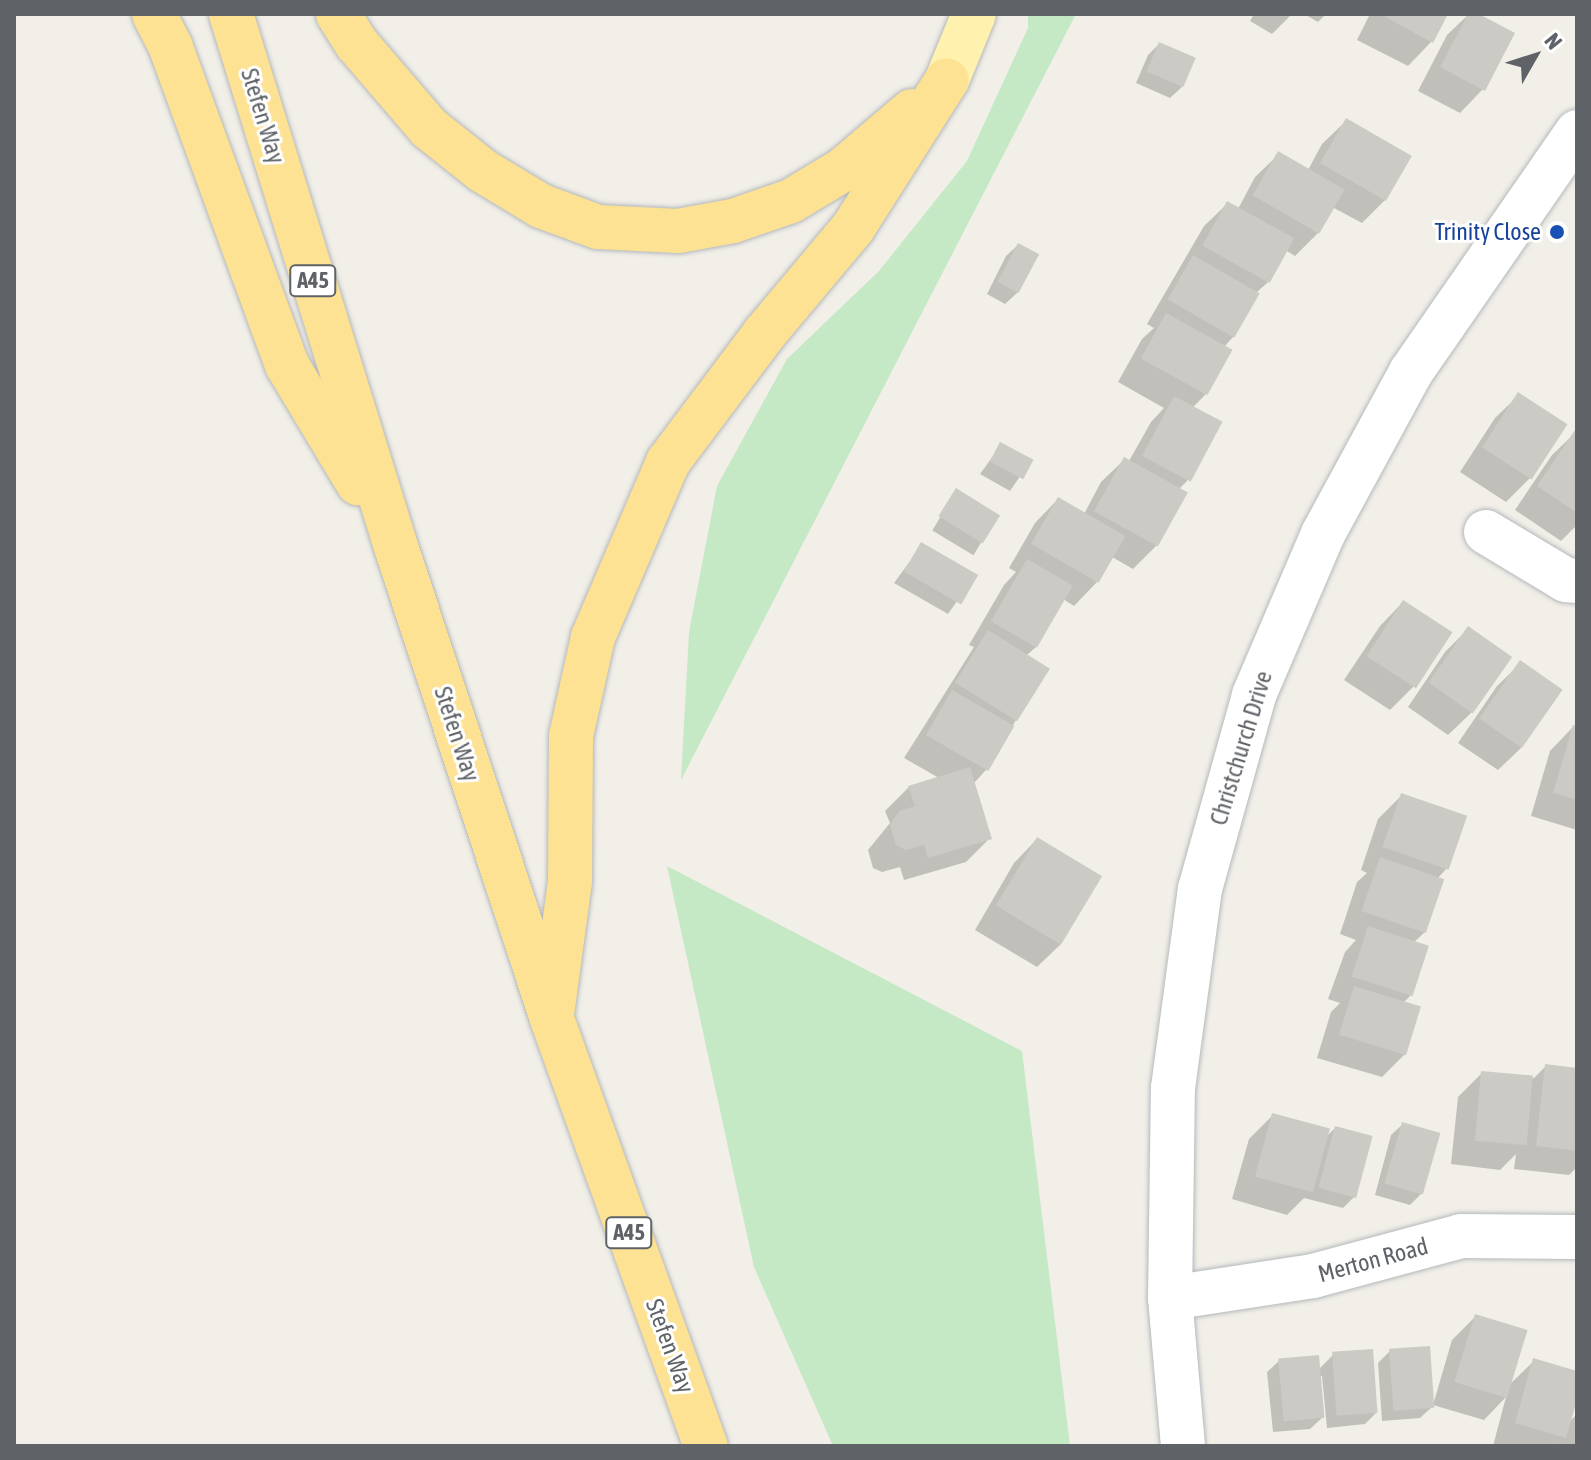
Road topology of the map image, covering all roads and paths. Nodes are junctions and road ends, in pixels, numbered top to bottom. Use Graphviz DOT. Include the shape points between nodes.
graph roads {
  1 [pos="154,14"];
  2 [pos="231,14"];
  3 [pos="338,14"];
  4 [pos="974,14"];
  5 [pos="947,80"];
  6 [pos="1577,132"];
  7 [pos="1486,532"];
  8 [pos="396,547"];
  9 [pos="1577,581"];
  10 [pos="552,1019"];
  11 [pos="1577,1237"];
  12 [pos="1170,1298"];
  13 [pos="706,1446"];
  14 [pos="1183,1446"];
  1 -- 8 [label="highway" via="287,365"];
  2 -- 8 [label="highway, Stefen Way / A45"];
  3 -- 5 [label="highway" via="429,128 483,171 541,206 598,227 678,231 733,221 791,201 844,169"];
  4 -- 5 [label="main road"];
  5 -- 10 [label="highway" via="853,228 764,334 668,462 593,637 571,736 570,882"];
  6 -- 12 [label="street, Christchurch Drive" via="1411,372 1323,534 1254,695 1200,889 1173,1088"];
  7 -- 9 [label="street" via="1566,580"];
  8 -- 10 [label="highway, Stefen Way / A45"];
  10 -- 13 [label="highway, Stefen Way / A45"];
  11 -- 12 [label="street, Merton Road" via="1461,1236 1313,1276"];
  12 -- 14 [label="street, Christchurch Drive"];
}
